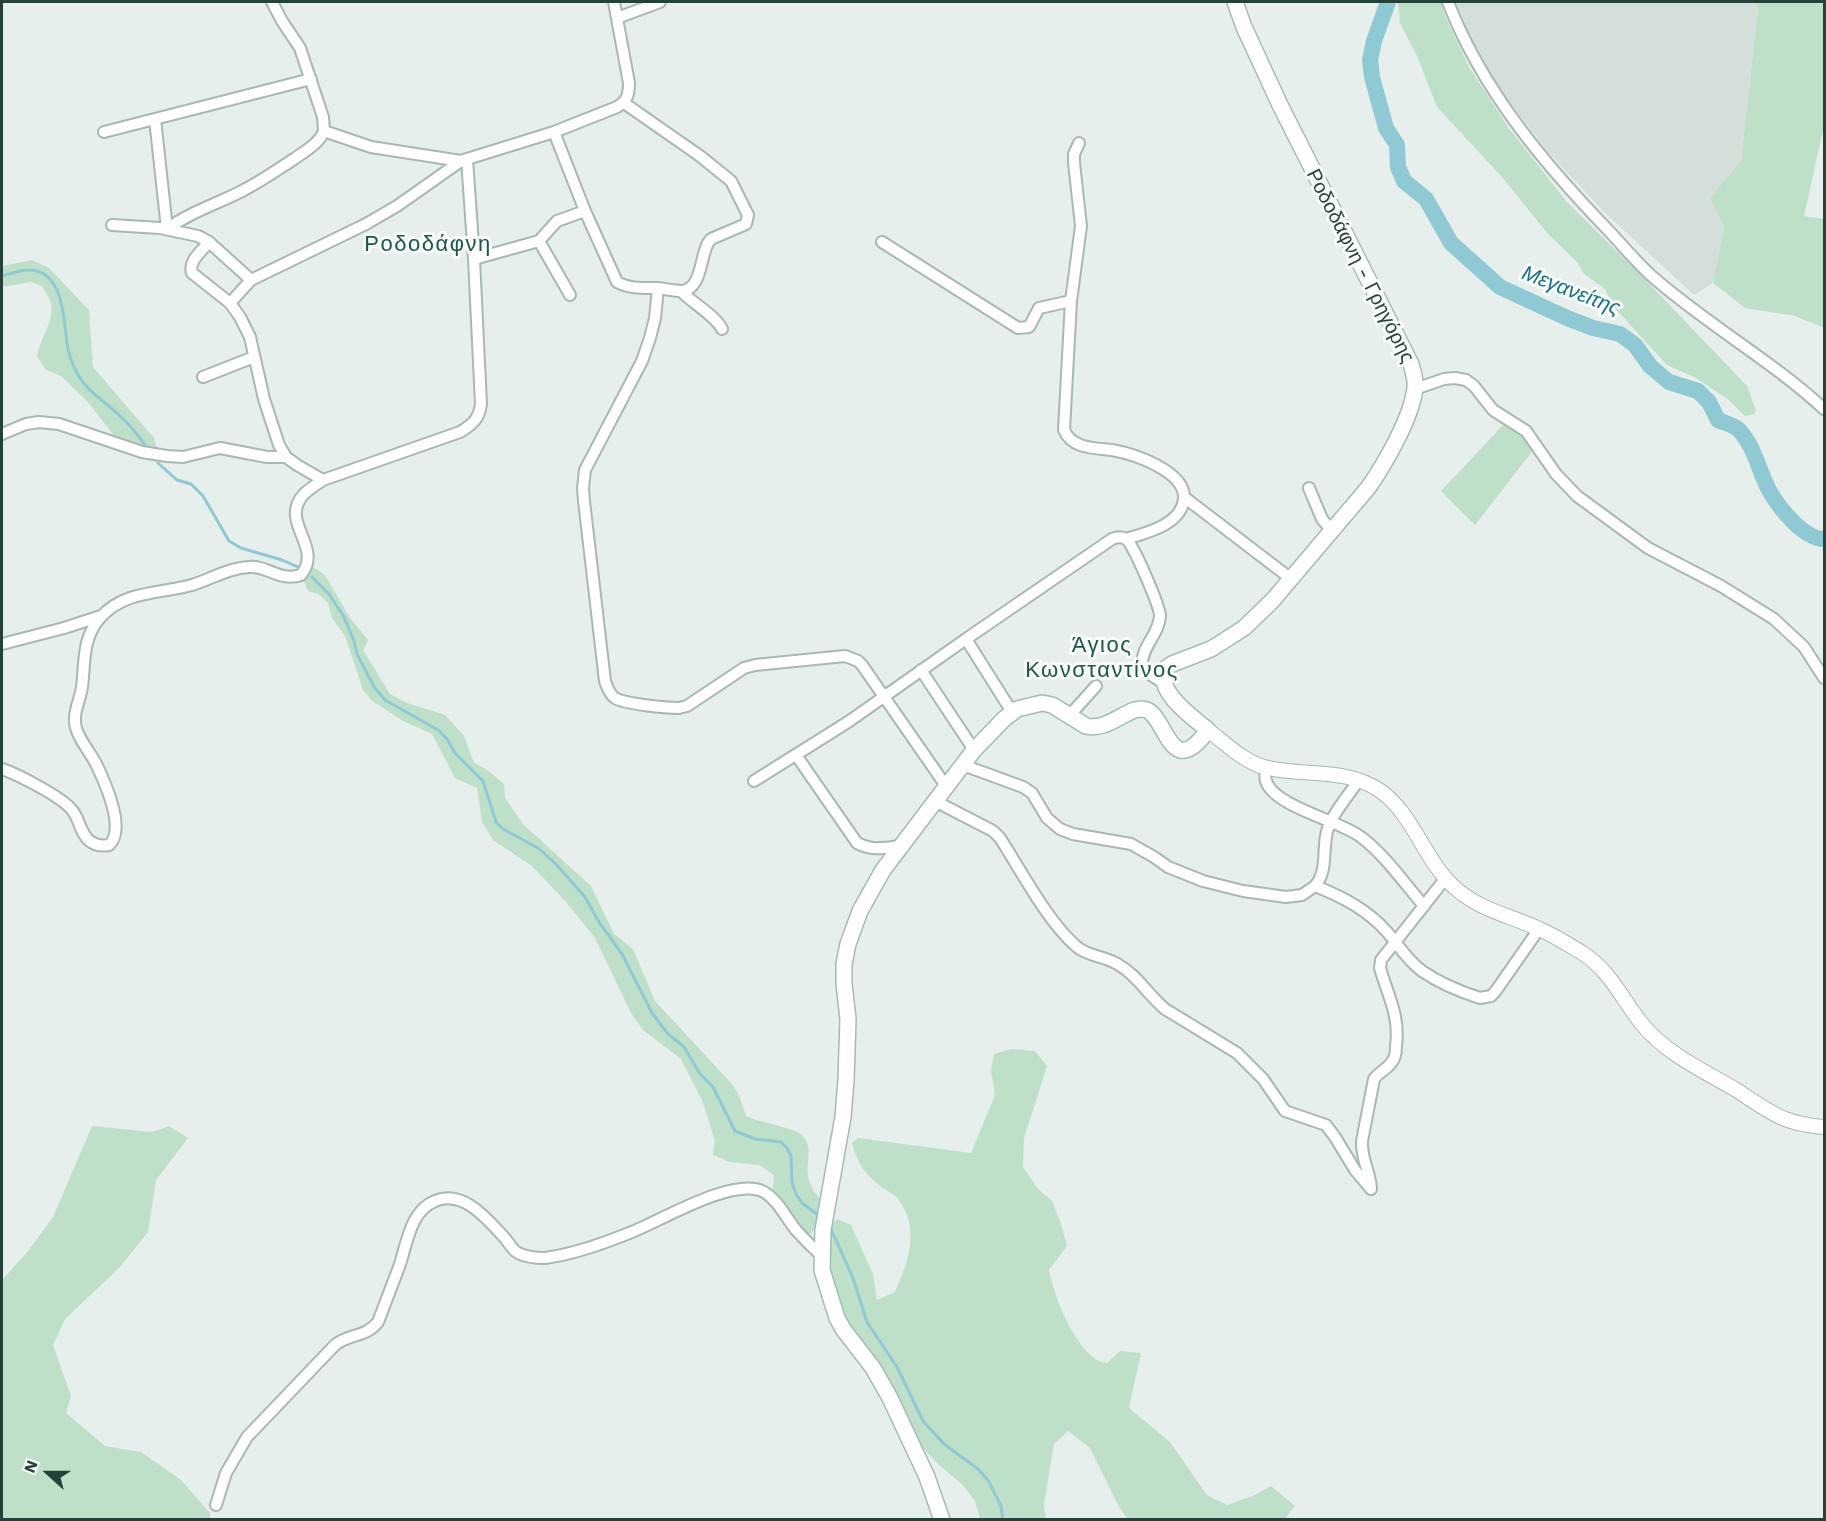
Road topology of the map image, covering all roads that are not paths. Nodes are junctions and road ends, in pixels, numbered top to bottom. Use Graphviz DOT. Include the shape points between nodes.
graph roads {
  1 [pos="272,2"];
  2 [pos="614,2"];
  3 [pos="660,2"];
  4 [pos="1235,2"];
  5 [pos="1448,2"];
  6 [pos="617,18"];
  7 [pos="311,79"];
  8 [pos="624,102"];
  9 [pos="155,119"];
  10 [pos="324,131"];
  11 [pos="104,132"];
  12 [pos="554,132"];
  13 [pos="1079,143"];
  14 [pos="464,160"];
  15 [pos="585,211"];
  16 [pos="112,225"];
  17 [pos="167,229"];
  18 [pos="539,241"];
  19 [pos="209,242"];
  20 [pos="882,242"];
  21 [pos="474,259"];
  22 [pos="251,280"];
  23 [pos="658,288"];
  24 [pos="681,291"];
  25 [pos="570,295"];
  26 [pos="1071,301"];
  27 [pos="230,303"];
  28 [pos="722,329"];
  29 [pos="255,357"];
  30 [pos="203,377"];
  31 [pos="1415,389"];
  32 [pos="1824,408"];
  33 [pos="2,434"];
  34 [pos="286,457"];
  35 [pos="323,480"];
  36 [pos="1309,488"];
  37 [pos="1184,497"];
  38 [pos="1332,531"];
  39 [pos="1126,539"];
  40 [pos="1290,578"];
  41 [pos="101,616"];
  42 [pos="966,639"];
  43 [pos="2,644"];
  44 [pos="921,670"];
  45 [pos="1824,678"];
  46 [pos="1162,682"];
  47 [pos="1096,686"];
  48 [pos="885,695"];
  49 [pos="1012,712"];
  50 [pos="1069,716"];
  51 [pos="1208,730"];
  52 [pos="974,750"];
  53 [pos="796,754"];
  54 [pos="963,765"];
  55 [pos="1264,767"];
  56 [pos="2,770"];
  57 [pos="1359,780"];
  58 [pos="754,781"];
  59 [pos="946,786"];
  60 [pos="935,801"];
  61 [pos="1330,822"];
  62 [pos="900,846"];
  63 [pos="1445,879"];
  64 [pos="1315,886"];
  65 [pos="1424,906"];
  66 [pos="1539,928"];
  67 [pos="1394,942"];
  68 [pos="1824,1127"];
  69 [pos="822,1257"];
  70 [pos="216,1505"];
  71 [pos="942,1520"];
  1 -- 7 [label="street" via="300,48"];
  2 -- 6 [label="street"];
  3 -- 6 [label="street"];
  4 -- 31 [label="main road, Ροδοδάφνη - Γρηγόρης" via="1280,105 1411,364"];
  5 -- 32 [label="street" via="1492,87 1580,201 1653,278"];
  6 -- 8 [label="street" via="630,83"];
  7 -- 9 [label="street"];
  7 -- 10 [label="street"];
  8 -- 12 [label="street"];
  8 -- 24 [label="street" via="731,181 748,214 746,224 711,239 695,282"];
  9 -- 11 [label="street"];
  9 -- 17 [label="street"];
  10 -- 14 [label="street" via="371,147"];
  10 -- 17 [label="street" via="313,146 245,190 182,218"];
  12 -- 14 [label="street"];
  12 -- 15 [label="street"];
  13 -- 26 [label="street" via="1074,163 1081,226"];
  14 -- 21 [label="street"];
  14 -- 22 [label="street" via="366,224"];
  15 -- 18 [label="street" via="557,221"];
  15 -- 23 [label="street" via="617,282 633,288"];
  16 -- 17 [label="street"];
  17 -- 19 [label="street"];
  18 -- 21 [label="street"];
  18 -- 25 [label="street"];
  19 -- 22 [label="street"];
  19 -- 27 [label="street" via="190,268"];
  20 -- 26 [label="street" via="1018,328 1029,327 1039,308"];
  21 -- 35 [label="street" via="482,404 474,424"];
  22 -- 27 [label="street"];
  23 -- 24 [label="street"];
  23 -- 48 [label="street" via="655,318 642,361 583,478 606,687 616,699 679,708 744,668 845,656 858,661"];
  24 -- 28 [label="street"];
  26 -- 37 [label="street" via="1064,419 1067,437 1089,448 1114,450 1151,462 1179,482"];
  27 -- 29 [label="street" via="246,328"];
  29 -- 30 [label="street"];
  29 -- 34 [label="street" via="264,399"];
  31 -- 38 [label="main road, Ροδοδάφνη - Γρηγόρης" via="1382,468"];
  31 -- 45 [label="street" via="1455,378 1474,386 1493,410 1526,431 1556,474 1577,495 1648,548 1721,586 1774,620 1804,647"];
  33 -- 34 [label="street" via="39,422 59,424 142,452 167,456 183,458 220,448"];
  34 -- 35 [label="street"];
  35 -- 41 [label="street" via="304,494 297,511 296,521 309,558 301,575 282,577 251,566 189,585 143,593"];
  36 -- 38 [label="street" via="1322,519"];
  37 -- 39 [label="street" via="1172,520"];
  37 -- 40 [label="street"];
  38 -- 40 [label="main road, Ροδοδάφνη - Γρηγόρης"];
  39 -- 42 [label="street" via="1112,539"];
  39 -- 46 [label="street" via="1160,611 1158,628 1143,654 1142,664"];
  40 -- 46 [label="main road, Ροδοδάφνη - Γρηγόρης" via="1244,628 1211,649 1172,664 1165,669"];
  41 -- 43 [label="street"];
  41 -- 56 [label="street" via="85,647 75,719 112,806 117,832 113,841 100,846 91,842 63,801"];
  42 -- 44 [label="street"];
  42 -- 49 [label="street"];
  44 -- 48 [label="street"];
  44 -- 52 [label="street"];
  46 -- 51 [label="main road" via="1178,704"];
  47 -- 50 [label="street"];
  48 -- 53 [label="street"];
  48 -- 59 [label="street"];
  49 -- 50 [label="main road" via="1042,703"];
  49 -- 52 [label="main road"];
  50 -- 51 [label="main road" via="1086,726 1100,727 1132,711 1146,710 1152,713 1169,742 1182,749 1196,746"];
  51 -- 55 [label="street"];
  52 -- 54 [label="main road"];
  53 -- 58 [label="street"];
  53 -- 62 [label="street" via="857,843 876,849"];
  54 -- 59 [label="main road"];
  54 -- 64 [label="street" via="1032,793 1047,818 1060,829 1131,844 1168,867 1203,882 1286,897 1302,895"];
  55 -- 57 [label="street"];
  55 -- 61 [label="street" via="1274,792"];
  57 -- 61 [label="street"];
  57 -- 63 [label="street" via="1393,801"];
  59 -- 60 [label="main road"];
  60 -- 62 [label="main road"];
  60 -- 67 [label="street" via="1000,838 1055,923 1078,949 1119,965 1134,975 1165,1009 1237,1053 1263,1079 1285,1111 1326,1125 1371,1189 1362,1141 1374,1079 1390,1065 1396,1048 1398,1022 1380,969 1381,960"];
  61 -- 64 [label="street" via="1325,837 1324,871"];
  61 -- 65 [label="street" via="1353,831 1367,842"];
  62 -- 69 [label="main road" via="860,910 844,964 848,1019 846,1080"];
  63 -- 65 [label="street"];
  63 -- 66 [label="street" via="1484,908"];
  64 -- 67 [label="street" via="1360,908"];
  65 -- 67 [label="street"];
  66 -- 67 [label="street" via="1495,992 1485,999 1421,971"];
  66 -- 68 [label="street" via="1606,972 1641,1024 1669,1050 1783,1118"];
  69 -- 70 [label="street" via="770,1196 749,1188 704,1198 595,1246 542,1258 511,1248 479,1211 466,1203 437,1200 421,1213 411,1230 378,1322 363,1335 343,1339 335,1346 247,1437 226,1473"];
  69 -- 71 [label="main road" via="826,1286 837,1318 885,1388 927,1477"];
}
